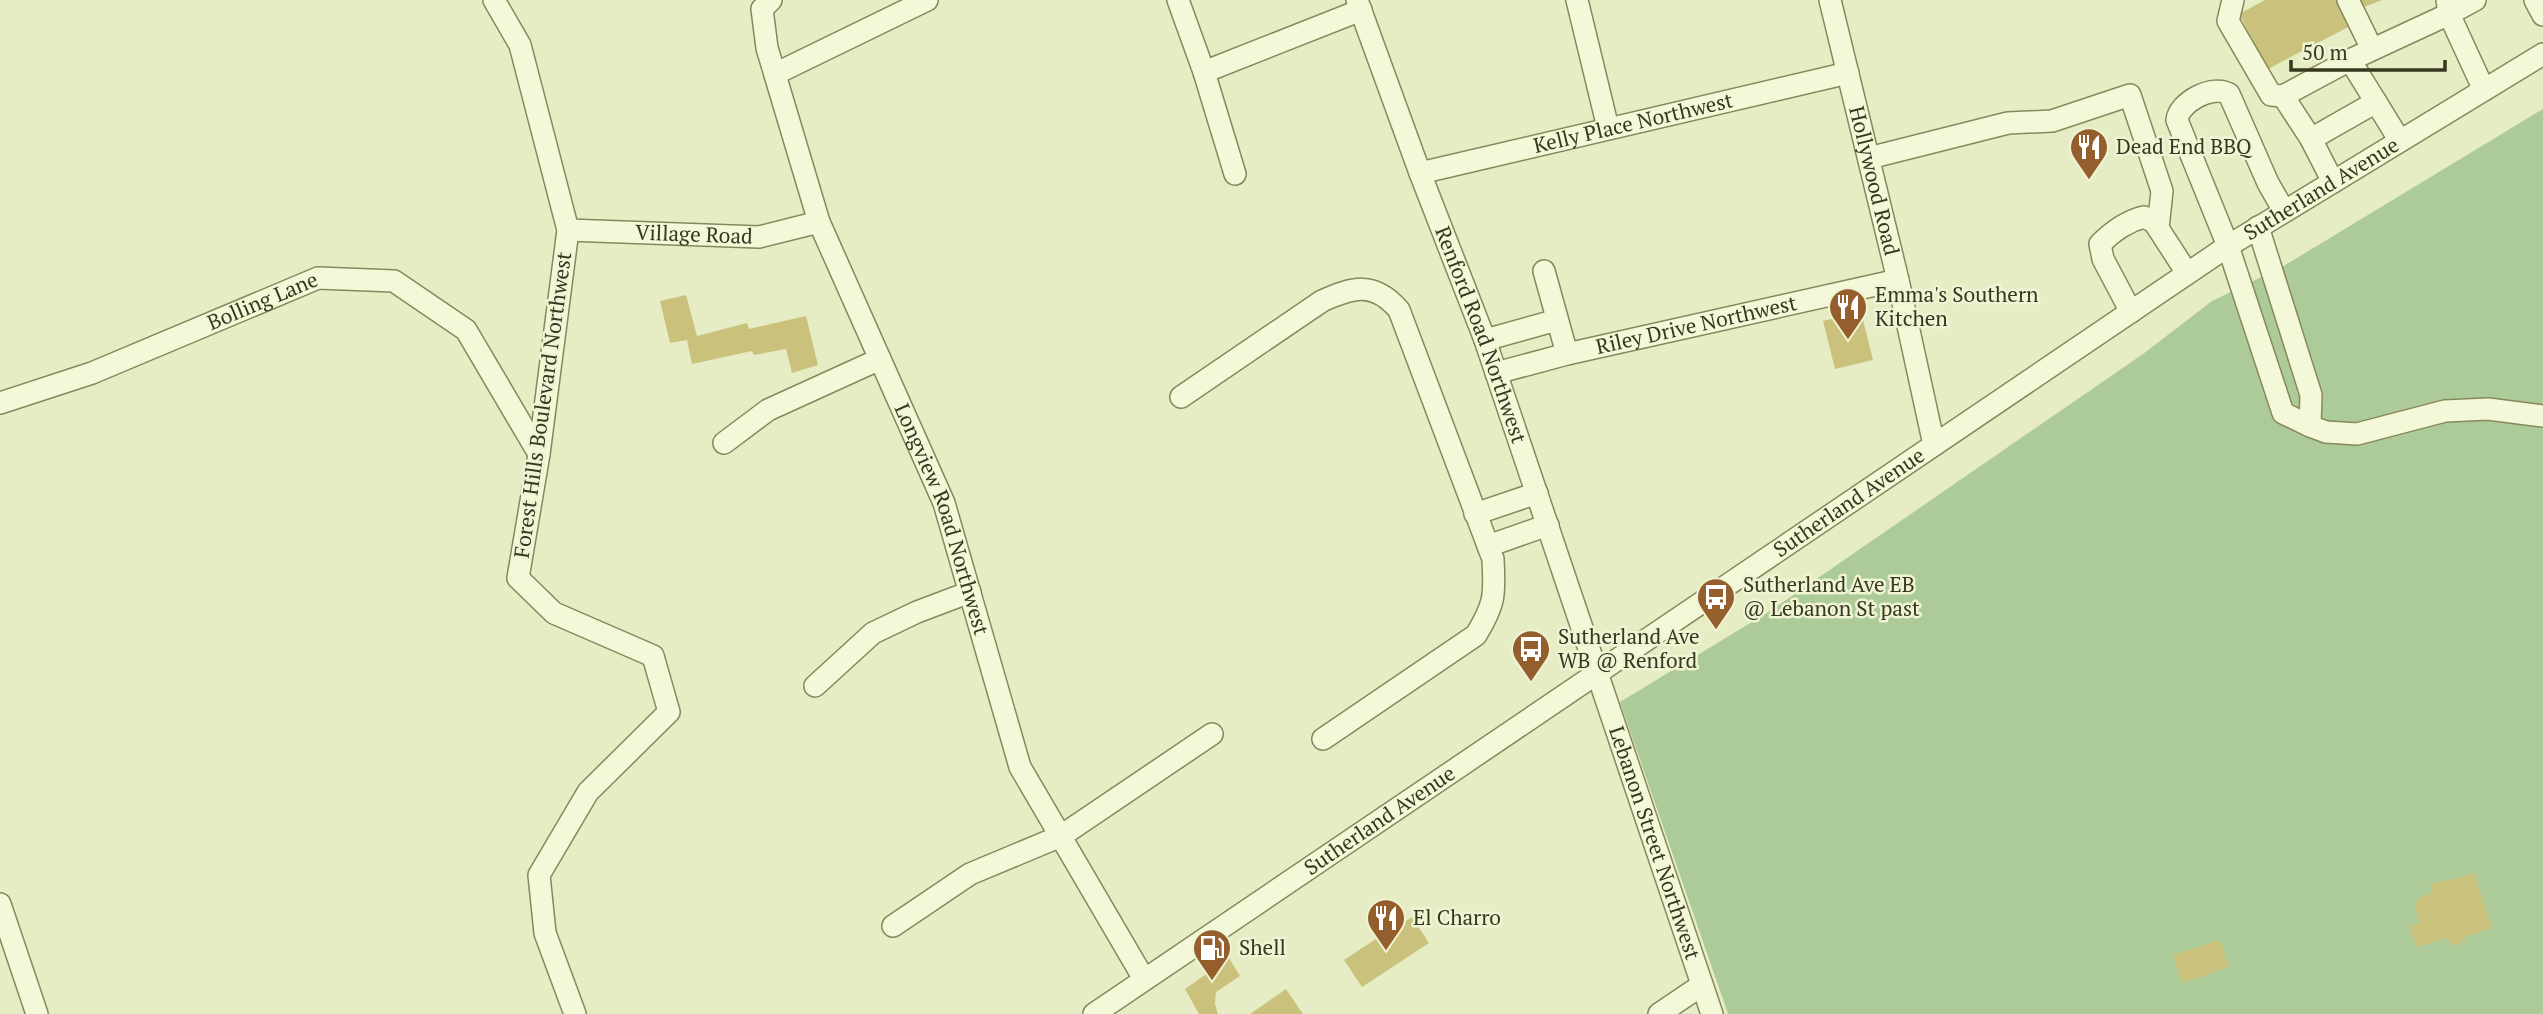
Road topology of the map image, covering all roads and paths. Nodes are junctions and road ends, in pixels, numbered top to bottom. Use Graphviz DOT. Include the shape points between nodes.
graph roads {
  1 [pos="494,0"];
  2 [pos="771,0"];
  3 [pos="927,0"];
  4 [pos="1178,0"];
  5 [pos="1577,0"];
  6 [pos="1830,0"];
  7 [pos="2233,0"];
  8 [pos="2348,0"];
  9 [pos="2475,0"];
  10 [pos="2535,0"];
  11 [pos="1359,5"];
  12 [pos="2448,7"];
  13 [pos="2543,15"];
  14 [pos="2372,49"];
  15 [pos="2543,54"];
  16 [pos="2350,60"];
  17 [pos="1204,72"];
  18 [pos="1848,73"];
  19 [pos="775,74"];
  20 [pos="2484,90"];
  21 [pos="2283,96"];
  22 [pos="2376,102"];
  23 [pos="1608,128"];
  24 [pos="2311,139"];
  25 [pos="2400,141"];
  26 [pos="1868,158"];
  27 [pos="1420,173"];
  28 [pos="1236,174"];
  29 [pos="2333,182"];
  30 [pos="2284,211"];
  31 [pos="819,222"];
  32 [pos="2258,227"];
  33 [pos="2158,228"];
  34 [pos="568,230"];
  35 [pos="2228,246"];
  36 [pos="1544,271"];
  37 [pos="2188,273"];
  38 [pos="1898,280"];
  39 [pos="2131,312"];
  40 [pos="1557,320"];
  41 [pos="1485,340"];
  42 [pos="1567,354"];
  43 [pos="880,359"];
  44 [pos="1496,373"];
  45 [pos="1181,397"];
  46 [pos="0,403"];
  47 [pos="2543,416"];
  48 [pos="2310,426"];
  49 [pos="724,443"];
  50 [pos="1934,445"];
  51 [pos="539,454"];
  52 [pos="1537,493"];
  53 [pos="1475,514"];
  54 [pos="1548,525"];
  55 [pos="1488,545"];
  56 [pos="970,592"];
  57 [pos="1597,673"];
  58 [pos="814,686"];
  59 [pos="1212,734"];
  60 [pos="1323,739"];
  61 [pos="1060,836"];
  62 [pos="0,904"];
  63 [pos="893,926"];
  64 [pos="1144,979"];
  65 [pos="1702,985"];
  66 [pos="37,1014"];
  67 [pos="575,1014"];
  68 [pos="1094,1014"];
  69 [pos="1659,1014"];
  70 [pos="1712,1014"];
  1 -- 34 [label="street, Forest Hills Boulevard Northwest" via="520,45"];
  2 -- 19 [label="street, Longview Road Northwest" via="762,9"];
  3 -- 19 [label="street"];
  4 -- 17 [label="street"];
  5 -- 23 [label="street"];
  6 -- 18 [label="street, Hollywood Road"];
  7 -- 21 [label="street" via="2228,21 2271,95"];
  8 -- 14 [label="street"];
  9 -- 12 [label="street"];
  10 -- 13 [label="street"];
  11 -- 17 [label="street"];
  11 -- 27 [label="street, Renford Road Northwest"];
  12 -- 14 [label="street"];
  12 -- 20 [label="street"];
  14 -- 16 [label="street"];
  15 -- 20 [label="street, Sutherland Avenue"];
  16 -- 21 [label="street"];
  16 -- 22 [label="street"];
  17 -- 28 [label="street"];
  18 -- 23 [label="street, Kelly Place Northwest"];
  18 -- 26 [label="street, Hollywood Road"];
  19 -- 31 [label="street, Longview Road Northwest"];
  20 -- 25 [label="street, Sutherland Avenue"];
  21 -- 24 [label="street"];
  22 -- 24 [label="street"];
  22 -- 25 [label="street"];
  23 -- 27 [label="street, Kelly Place Northwest"];
  24 -- 29 [label="street"];
  25 -- 29 [label="street, Sutherland Avenue"];
  26 -- 33 [label="street" via="2008,123 2052,121 2130,95 2162,191"];
  26 -- 38 [label="street, Hollywood Road"];
  27 -- 41 [label="street, Renford Road Northwest"];
  29 -- 30 [label="street, Sutherland Avenue"];
  30 -- 32 [label="street, Sutherland Avenue"];
  30 -- 35 [label="street" via="2229,94 2214,90 2182,105 2177,120"];
  31 -- 34 [label="street, Village Road" via="759,237"];
  31 -- 43 [label="street, Longview Road Northwest"];
  32 -- 35 [label="street, Sutherland Avenue"];
  32 -- 48 [label="street" via="2311,396"];
  33 -- 37 [label="street"];
  33 -- 39 [label="street" via="2144,217 2134,219 2100,244"];
  34 -- 51 [label="street, Forest Hills Boulevard Northwest"];
  35 -- 37 [label="street, Sutherland Avenue"];
  35 -- 48 [label="street" via="2283,412"];
  36 -- 40 [label="street"];
  37 -- 39 [label="street, Sutherland Avenue"];
  38 -- 42 [label="street, Riley Drive Northwest"];
  38 -- 50 [label="street, Hollywood Road"];
  39 -- 50 [label="street, Sutherland Avenue"];
  40 -- 41 [label="street"];
  40 -- 42 [label="street"];
  41 -- 44 [label="street, Renford Road Northwest"];
  42 -- 44 [label="street, Riley Drive Northwest"];
  43 -- 49 [label="street" via="768,410"];
  43 -- 56 [label="street, Longview Road Northwest" via="944,503"];
  44 -- 52 [label="street, Renford Road Northwest"];
  45 -- 53 [label="street" via="1322,301 1348,289 1372,290 1399,310"];
  46 -- 51 [label="street, Bolling Lane" via="92,373 318,278 394,281 466,330"];
  47 -- 48 [label="street" via="2488,409 2445,411 2357,434"];
  50 -- 57 [label="street, Sutherland Avenue"];
  51 -- 67 [label="street, Forest Hills Boulevard Northwest" via="518,578 554,612 653,656 669,712 588,792 539,875 545,933"];
  52 -- 53 [label="street"];
  52 -- 54 [label="street, Renford Road Northwest"];
  53 -- 55 [label="street"];
  54 -- 55 [label="street"];
  54 -- 57 [label="street, Renford Road Northwest"];
  55 -- 60 [label="street" via="1493,559 1491,611 1476,635"];
  56 -- 58 [label="street" via="873,633"];
  56 -- 61 [label="street, Longview Road Northwest" via="1020,767"];
  57 -- 64 [label="street, Sutherland Avenue"];
  57 -- 65 [label="street, Lebanon Street Northwest"];
  59 -- 61 [label="street"];
  61 -- 63 [label="street" via="971,874"];
  61 -- 64 [label="street, Longview Road Northwest"];
  62 -- 66 [label="street"];
  64 -- 68 [label="street, Sutherland Avenue"];
  65 -- 69 [label="street"];
  65 -- 70 [label="street, Lebanon Street Northwest"];
}
